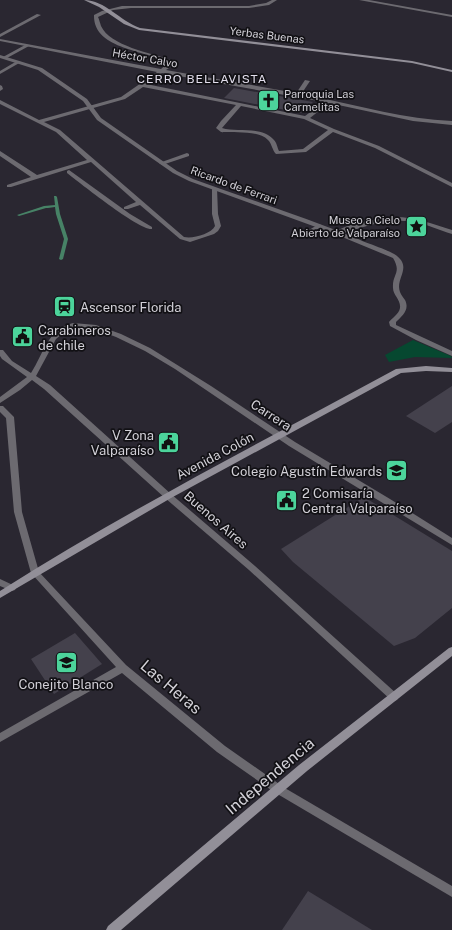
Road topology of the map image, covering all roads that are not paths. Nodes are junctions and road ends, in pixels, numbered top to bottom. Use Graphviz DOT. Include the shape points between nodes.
graph roads {
  1 [pos="86,0"];
  2 [pos="275,0"];
  3 [pos="361,0"];
  4 [pos="108,11"];
  5 [pos="39,15"];
  6 [pos="452,16"];
  7 [pos="0,36"];
  8 [pos="0,40"];
  9 [pos="27,46"];
  10 [pos="2,57"];
  11 [pos="19,62"];
  12 [pos="162,71"];
  13 [pos="452,71"];
  14 [pos="0,73"];
  15 [pos="307,81"];
  16 [pos="142,86"];
  17 [pos="298,95"];
  18 [pos="328,101"];
  19 [pos="0,102"];
  20 [pos="239,105"];
  21 [pos="91,106"];
  22 [pos="306,118"];
  23 [pos="40,121"];
  24 [pos="452,123"];
  25 [pos="332,130"];
  26 [pos="0,153"];
  27 [pos="187,155"];
  28 [pos="92,160"];
  29 [pos="162,163"];
  30 [pos="69,172"];
  31 [pos="35,177"];
  32 [pos="452,185"];
  33 [pos="9,186"];
  34 [pos="214,190"];
  35 [pos="140,202"];
  36 [pos="126,208"];
  37 [pos="319,226"];
  38 [pos="150,228"];
  39 [pos="311,231"];
  40 [pos="452,232"];
  41 [pos="337,233"];
  42 [pos="0,352"];
  43 [pos="452,354"];
  44 [pos="452,370"];
  45 [pos="33,376"];
  46 [pos="0,401"];
  47 [pos="0,408"];
  48 [pos="280,436"];
  49 [pos="168,496"];
  50 [pos="452,542"];
  51 [pos="35,573"];
  52 [pos="0,582"];
  53 [pos="12,588"];
  54 [pos="0,589"];
  55 [pos="0,595"];
  56 [pos="452,651"];
  57 [pos="123,668"];
  58 [pos="394,697"];
  59 [pos="0,738"];
  60 [pos="278,789"];
  61 [pos="452,892"];
  62 [pos="112,930"];
  1 -- 4 [label="main road, Yerbas Buenas"];
  2 -- 4 [label="street" via="268,4 249,7 135,7"];
  3 -- 6 [label="street"];
  4 -- 12 [label="street" via="96,16 99,29 114,42 169,61 170,65"];
  4 -- 13 [label="main road, Yerbas Buenas" via="124,23 140,29 412,62"];
  5 -- 7 [label="street"];
  8 -- 9 [label="street, Héctor Calvo"];
  9 -- 10 [label="street"];
  9 -- 12 [label="street, Héctor Calvo"];
  10 -- 11 [label="street, Ricardo de Ferrari"];
  11 -- 14 [label="street"];
  11 -- 21 [label="street, Ricardo de Ferrari" via="40,69"];
  12 -- 16 [label="street"];
  12 -- 17 [label="street, Héctor Calvo"];
  15 -- 17 [label="street"];
  16 -- 20 [label="street"];
  16 -- 21 [label="street" via="123,98"];
  17 -- 18 [label="street, Héctor Calvo"];
  18 -- 22 [label="street"];
  18 -- 24 [label="street, Héctor Calvo" via="409,119"];
  19 -- 23 [label="street"];
  20 -- 22 [label="street"];
  20 -- 25 [label="street" via="219,128 265,135 273,141 278,153 304,151"];
  21 -- 23 [label="street"];
  21 -- 29 [label="street, Ricardo de Ferrari" via="99,119"];
  22 -- 25 [label="street"];
  23 -- 28 [label="street" via="58,130"];
  25 -- 32 [label="street" via="378,147"];
  26 -- 31 [label="street"];
  27 -- 29 [label="street"];
  28 -- 31 [label="street"];
  28 -- 35 [label="street"];
  29 -- 34 [label="street, Ricardo de Ferrari"];
  30 -- 38 [label="street"];
  31 -- 33 [label="street"];
  34 -- 35 [label="street" via="218,226 212,233 190,240 178,235"];
  34 -- 37 [label="street, Ricardo de Ferrari"];
  35 -- 36 [label="street"];
  37 -- 39 [label="street"];
  37 -- 41 [label="street, Ricardo de Ferrari"];
  40 -- 41 [label="street" via="402,219 356,226"];
  41 -- 43 [label="street, Ricardo de Ferrari" via="395,257 401,264 402,271 396,283 396,291 404,303 404,308 392,322 393,326"];
  42 -- 45 [label="street, Buenos Aires" via="6,360"];
  44 -- 48 [label="main road, Avenida Colón" via="429,368 399,371"];
  45 -- 46 [label="street"];
  45 -- 48 [label="street, Carrera" via="62,328 82,324 109,332 157,354"];
  45 -- 49 [label="street, Buenos Aires"];
  47 -- 51 [label="street, Las Heras" via="10,417 18,512"];
  48 -- 49 [label="main road, Avenida Colón"];
  48 -- 50 [label="street, Carrera"];
  49 -- 51 [label="main road, Avenida Colón"];
  49 -- 58 [label="street, Buenos Aires" via="252,568"];
  51 -- 53 [label="main road, Avenida Colón"];
  51 -- 57 [label="street, Las Heras"];
  52 -- 53 [label="street"];
  53 -- 54 [label="street"];
  53 -- 55 [label="main road, Avenida Colón"];
  56 -- 58 [label="main road, Independencia"];
  57 -- 59 [label="street"];
  57 -- 60 [label="street, Las Heras" via="221,749"];
  58 -- 60 [label="main road, Independencia"];
  60 -- 61 [label="street, Las Heras"];
  60 -- 62 [label="main road, Independencia"];
}
